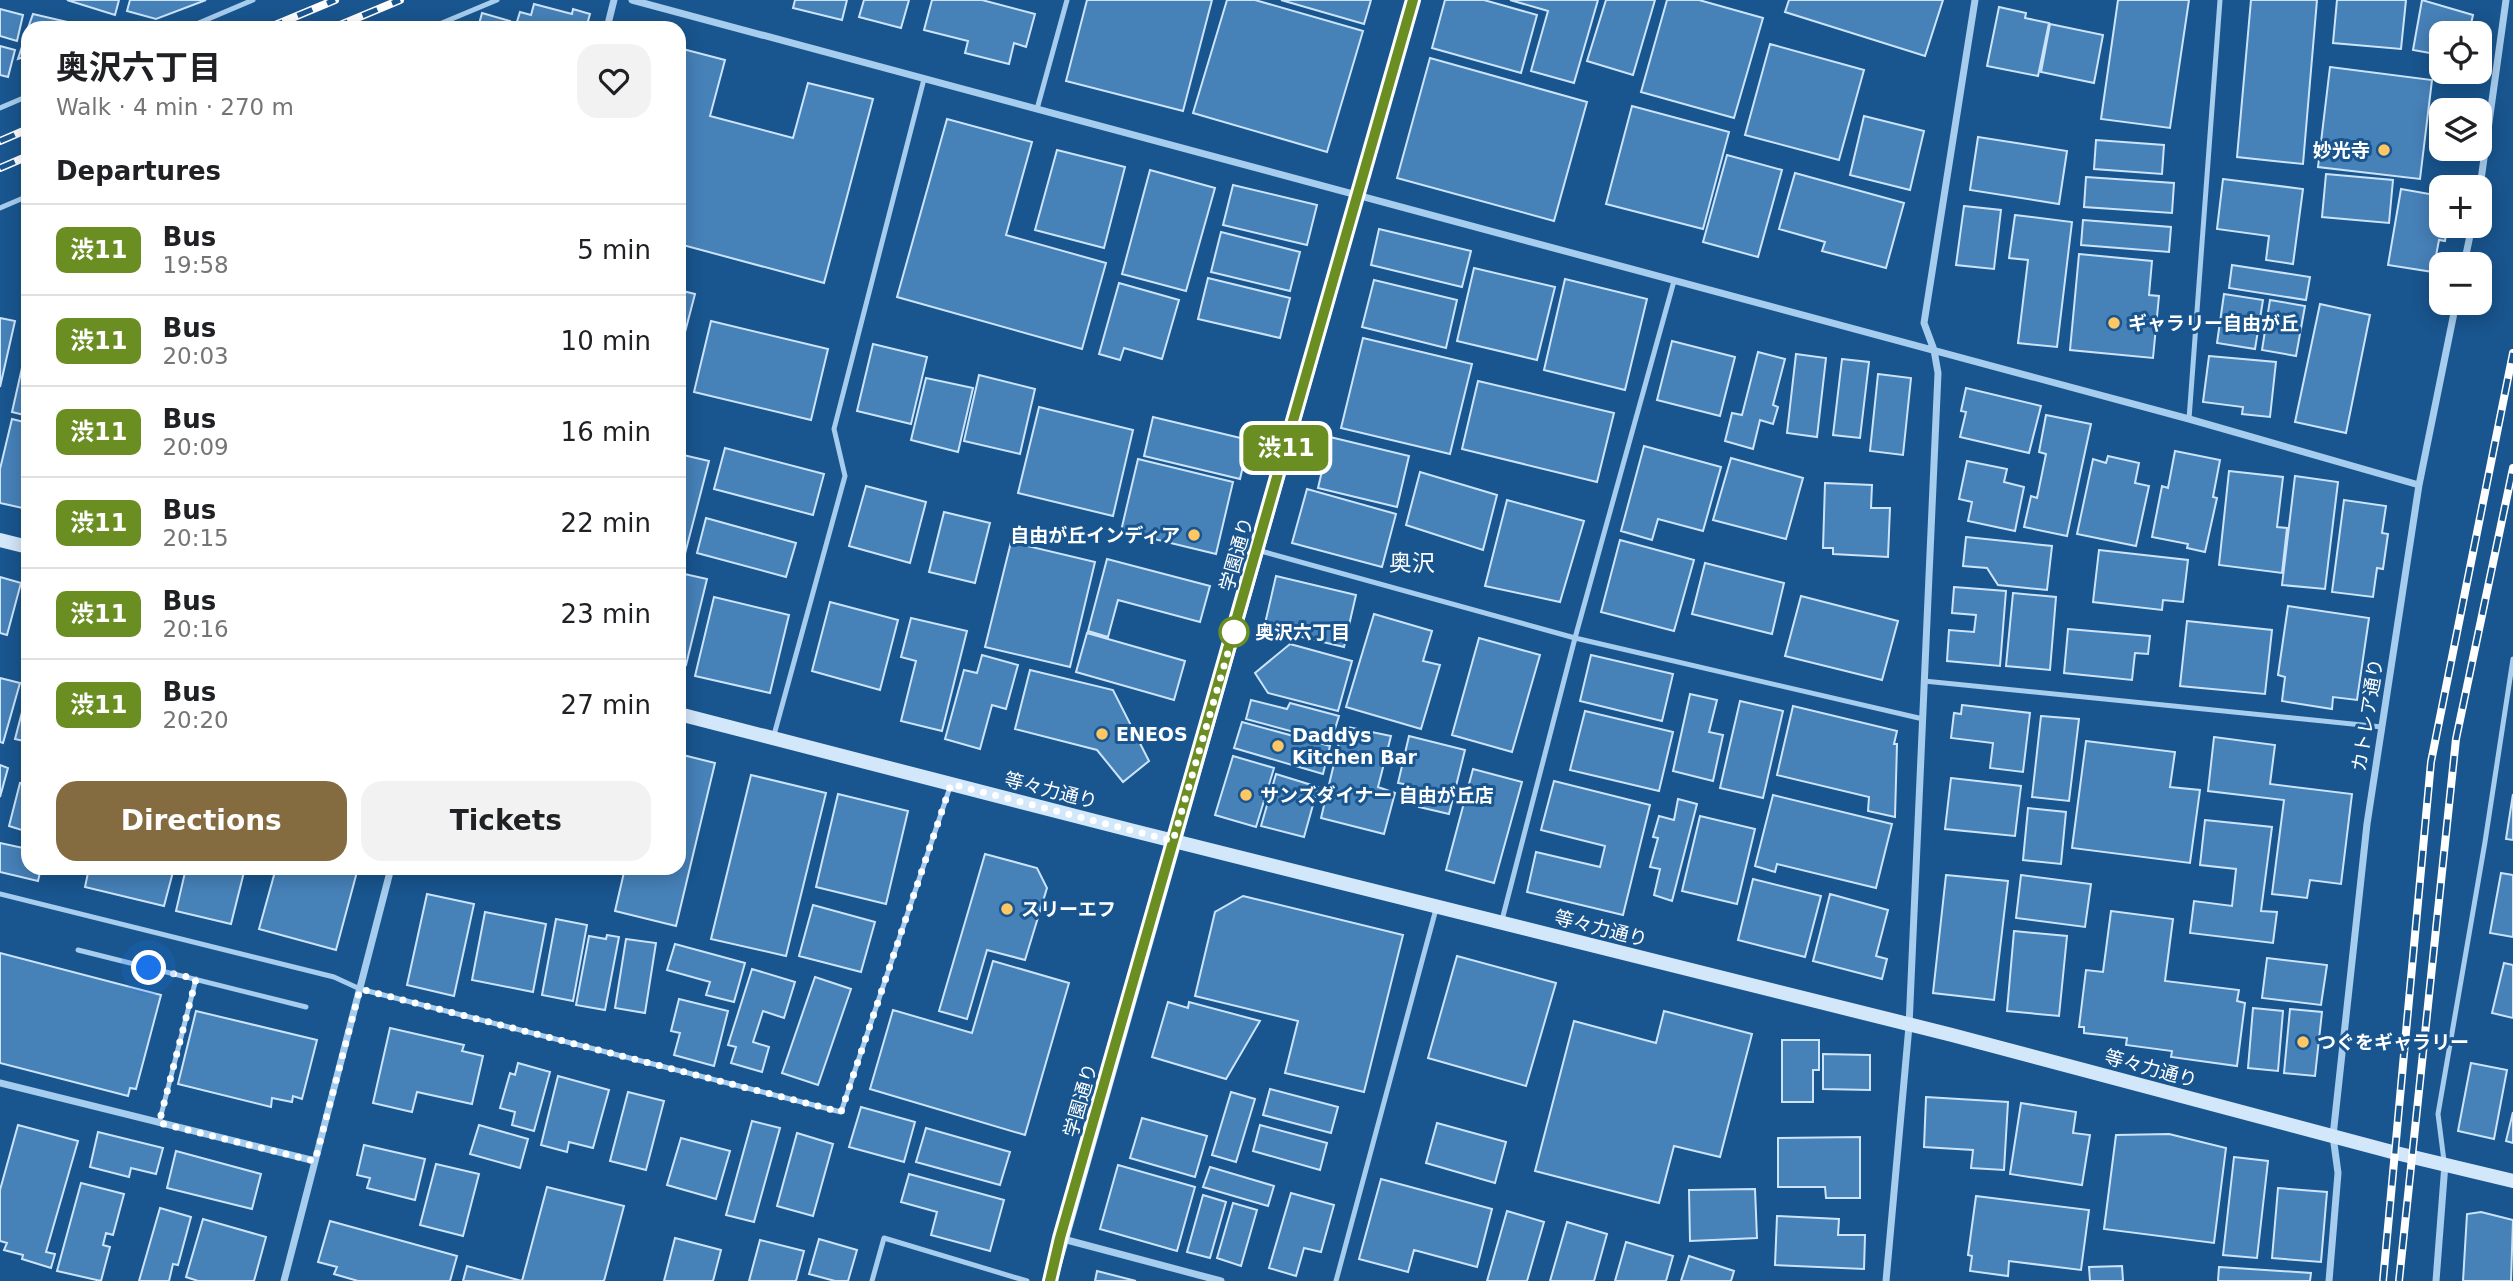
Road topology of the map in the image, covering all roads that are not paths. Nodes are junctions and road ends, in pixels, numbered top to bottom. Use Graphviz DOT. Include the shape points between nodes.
graph roads {
  1 [pos="253,0"];
  2 [pos="497,0"];
  3 [pos="614,0"];
  4 [pos="632,0"];
  5 [pos="1067,0"];
  6 [pos="1413,0"];
  7 [pos="1975,0"];
  8 [pos="2220,0"];
  9 [pos="2506,0"];
  10 [pos="204,21"];
  11 [pos="447,21"];
  12 [pos="609,21"];
  13 [pos="924,79"];
  14 [pos="21,99"];
  15 [pos="0,108"];
  16 [pos="1037,109"];
  17 [pos="2482,175"];
  18 [pos="1356,195"];
  19 [pos="21,199"];
  20 [pos="0,208"];
  21 [pos="1674,281"];
  22 [pos="2454,315"];
  23 [pos="1934,350"];
  24 [pos="2189,419"];
  25 [pos="2419,485"];
  26 [pos="0,540"];
  27 [pos="21,545"];
  28 [pos="1257,550"];
  29 [pos="1575,638"];
  30 [pos="2513,659"];
  31 [pos="1924,681"];
  32 [pos="686,716"];
  33 [pos="1923,719"];
  34 [pos="2382,727"];
  35 [pos="773,738"];
  36 [pos="951,784"];
  37 [pos="1173,841"];
  38 [pos="389,875"];
  39 [pos="0,894"];
  40 [pos="1436,907"];
  41 [pos="1501,923"];
  42 [pos="78,950"];
  43 [pos="196,979"];
  44 [pos="360,989"];
  45 [pos="306,1007"];
  46 [pos="1909,1026"];
  47 [pos="0,1083"];
  48 [pos="159,1123"];
  49 [pos="2333,1136"];
  50 [pos="315,1161"];
  51 [pos="2445,1164"];
  52 [pos="2513,1181"];
  53 [pos="1060,1238"];
  54 [pos="284,1281"];
  55 [pos="872,1281"];
  56 [pos="1027,1281"];
  57 [pos="1050,1281"];
  58 [pos="1221,1281"];
  59 [pos="1336,1281"];
  60 [pos="1886,1281"];
  61 [pos="2329,1281"];
  62 [pos="2436,1281"];
  1 -- 10 [label="lane"];
  2 -- 11 [label="lane"];
  3 -- 12 [label="street"];
  4 -- 13 [label="street"];
  5 -- 16 [label="lane"];
  6 -- 18 [label="street, 学園通り"];
  7 -- 23 [label="street" via="1924,323"];
  8 -- 24 [label="lane"];
  9 -- 17 [label="street"];
  13 -- 16 [label="street"];
  13 -- 35 [label="lane" via="834,429 845,476"];
  14 -- 15 [label="lane"];
  16 -- 18 [label="street"];
  18 -- 21 [label="street"];
  18 -- 28 [label="street, 学園通り"];
  19 -- 20 [label="lane"];
  21 -- 23 [label="street"];
  21 -- 29 [label="lane"];
  22 -- 25 [label="street, カトレア通り"];
  23 -- 24 [label="street"];
  23 -- 31 [label="street" via="1938,373"];
  24 -- 25 [label="street"];
  25 -- 34 [label="street, カトレア通り"];
  26 -- 27 [label="street"];
  28 -- 29 [label="lane"];
  28 -- 37 [label="street, 学園通り"];
  29 -- 33 [label="lane"];
  29 -- 41 [label="lane"];
  30 -- 51 [label="lane" via="2438,1114"];
  31 -- 33 [label="street"];
  31 -- 34 [label="lane"];
  32 -- 35 [label="street, 等々力通り"];
  33 -- 46 [label="street"];
  34 -- 49 [label="street, カトレア通り"];
  35 -- 36 [label="street, 等々力通り"];
  36 -- 37 [label="street, 等々力通り"];
  36 -- 44 [label="lane" via="841,1112"];
  37 -- 40 [label="street, 等々力通り"];
  37 -- 53 [label="street, 学園通り"];
  38 -- 44 [label="street"];
  39 -- 44 [label="lane" via="334,977"];
  40 -- 41 [label="street, 等々力通り"];
  40 -- 59 [label="lane"];
  41 -- 46 [label="street, 等々力通り"];
  42 -- 43 [label="lane"];
  43 -- 45 [label="lane"];
  43 -- 48 [label="lane"];
  44 -- 50 [label="street"];
  46 -- 49 [label="street, 等々力通り"];
  46 -- 60 [label="street"];
  47 -- 48 [label="street"];
  48 -- 50 [label="street"];
  49 -- 51 [label="street, 等々力通り"];
  49 -- 61 [label="street, カトレア通り" via="2338,1173"];
  50 -- 54 [label="street"];
  51 -- 52 [label="street, 等々力通り"];
  51 -- 62 [label="street"];
  53 -- 57 [label="street, 学園通り"];
  53 -- 58 [label="street"];
  55 -- 56 [label="lane" via="884,1238"];
}
